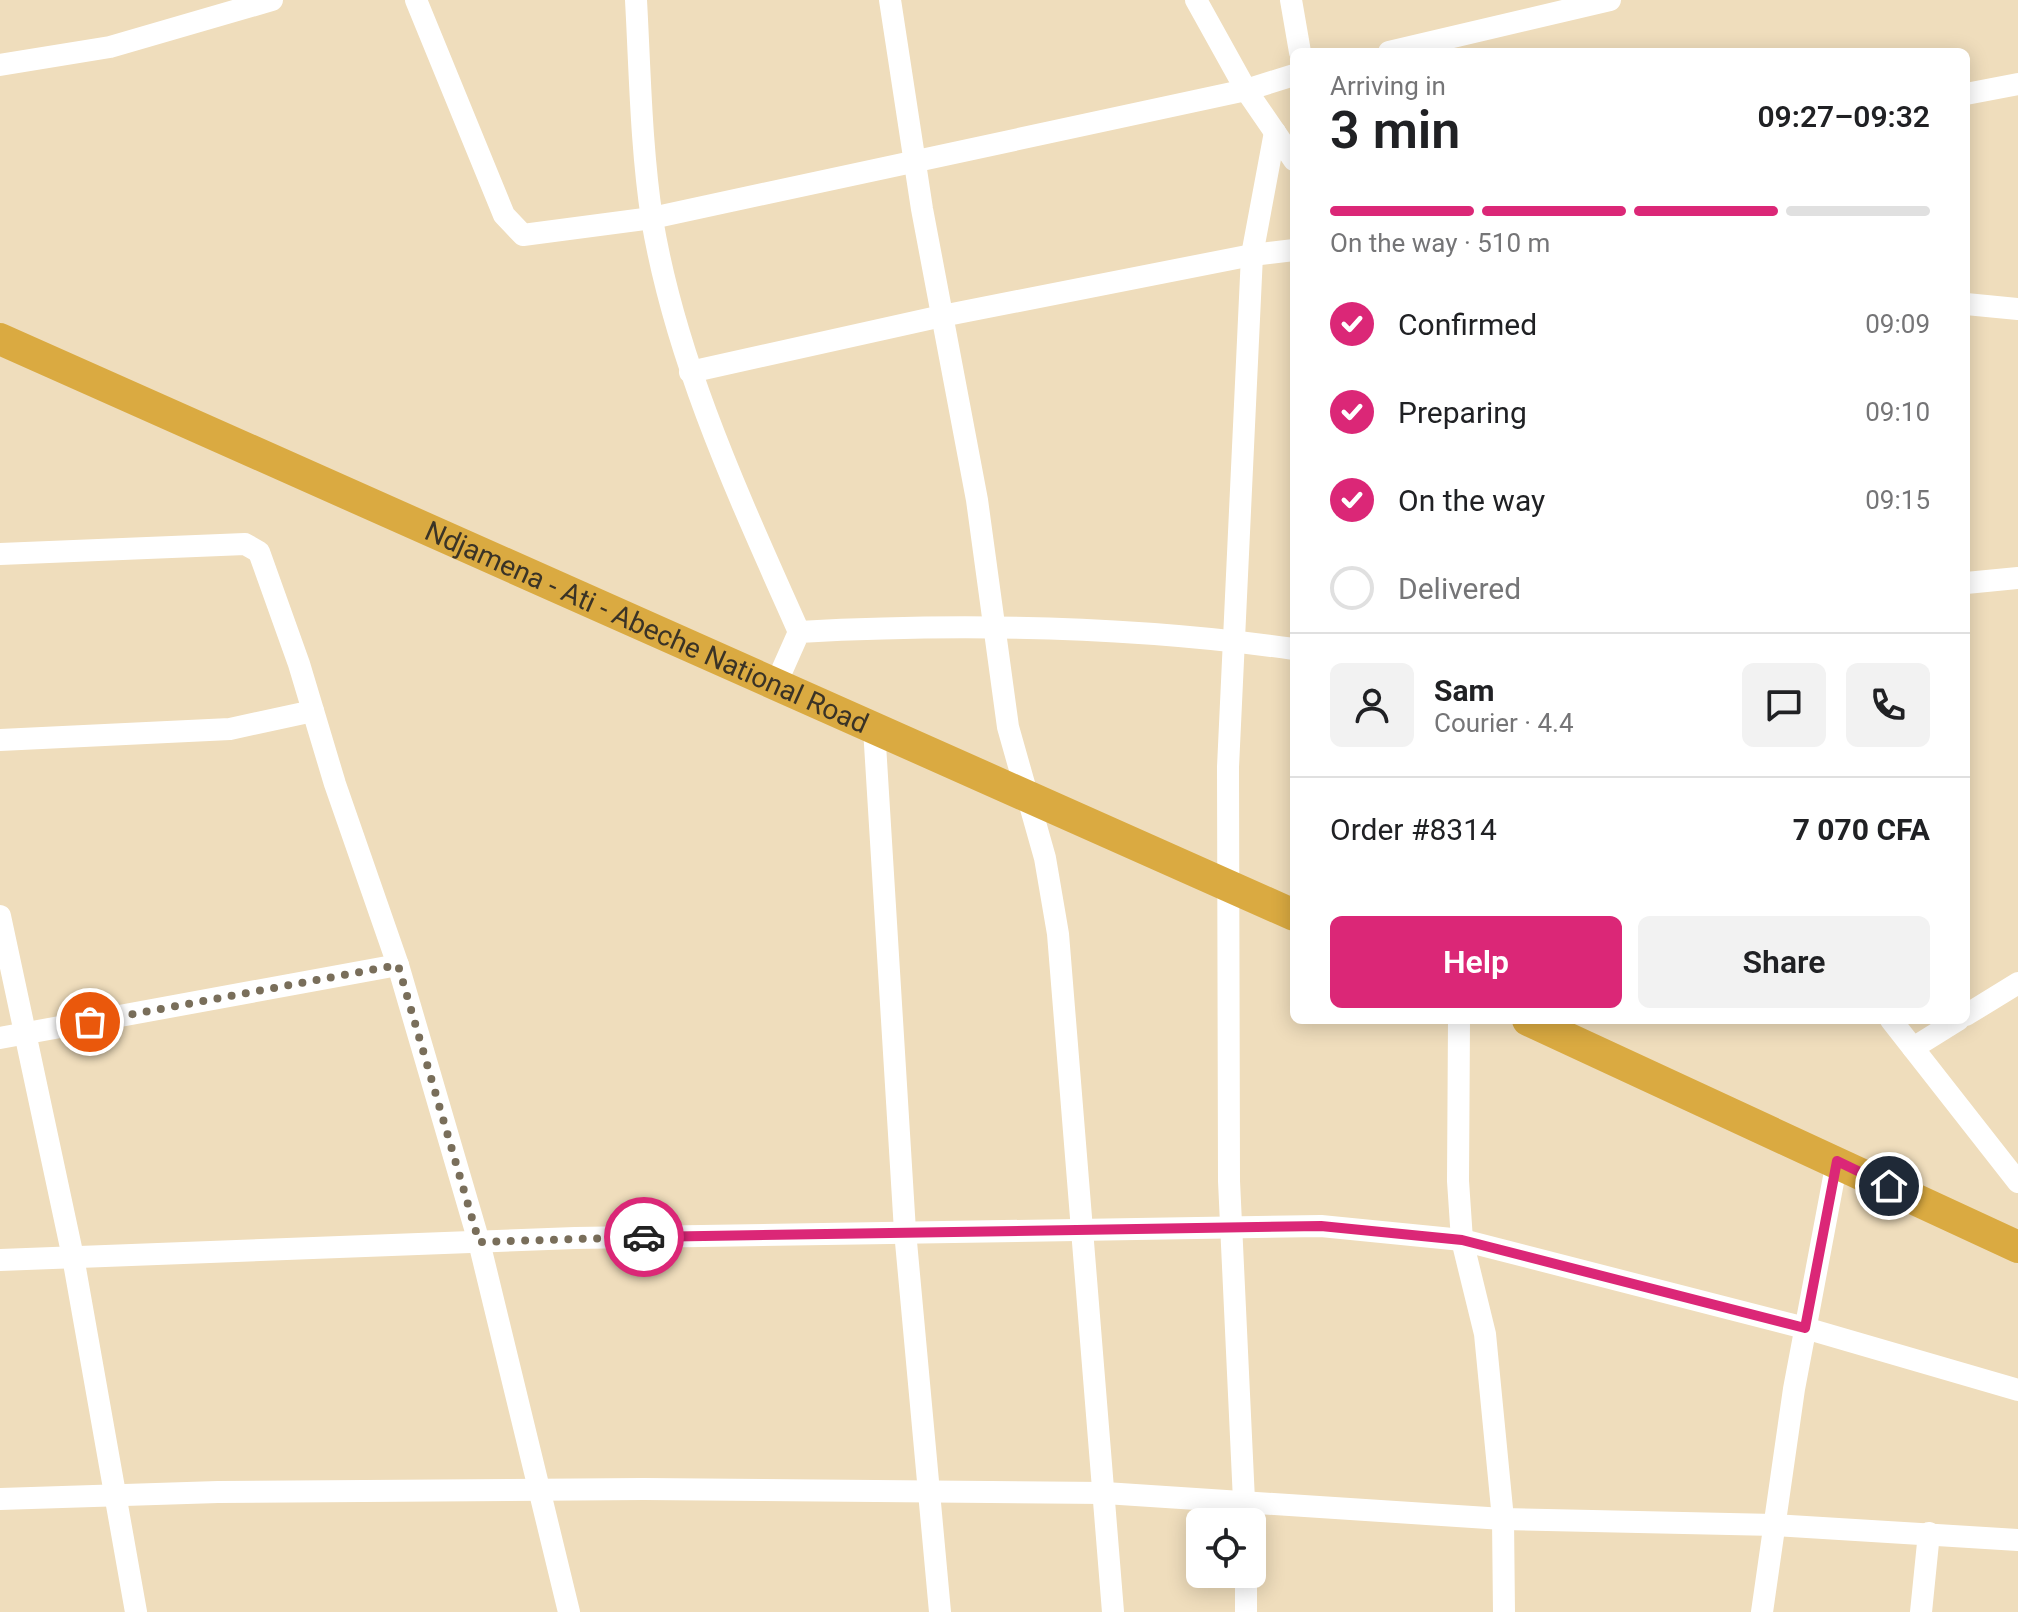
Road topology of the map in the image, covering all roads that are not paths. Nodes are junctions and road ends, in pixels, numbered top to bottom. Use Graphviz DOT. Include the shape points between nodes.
graph roads {
  1 [pos="272,0"];
  2 [pos="416,0"];
  3 [pos="636,0"];
  4 [pos="890,0"];
  5 [pos="1196,0"];
  6 [pos="1291,0"];
  7 [pos="1610,0"];
  8 [pos="1299,48"];
  9 [pos="1406,48"];
  10 [pos="0,65"];
  11 [pos="1290,76"];
  12 [pos="2018,84"];
  13 [pos="1246,90"];
  14 [pos="1970,93"];
  15 [pos="1275,132"];
  16 [pos="1290,154"];
  17 [pos="915,160"];
  18 [pos="652,218"];
  19 [pos="1290,250"];
  20 [pos="1252,255"];
  21 [pos="1970,304"];
  22 [pos="2018,309"];
  23 [pos="942,316"];
  24 [pos="0,339"];
  25 [pos="690,372"];
  26 [pos="0,554"];
  27 [pos="2018,578"];
  28 [pos="1970,583"];
  29 [pos="994,626"];
  30 [pos="799,632"];
  31 [pos="1233,640"];
  32 [pos="1290,648"];
  33 [pos="775,686"];
  34 [pos="313,711"];
  35 [pos="874,728"];
  36 [pos="0,740"];
  37 [pos="1028,796"];
  38 [pos="1226,885"];
  39 [pos="1290,913"];
  40 [pos="0,916"];
  41 [pos="398,965"];
  42 [pos="2018,983"];
  43 [pos="1970,1013"];
  44 [pos="1459,1024"];
  45 [pos="1537,1024"];
  46 [pos="1894,1024"];
  47 [pos="1952,1024"];
  48 [pos="28,1034"];
  49 [pos="0,1038"];
  50 [pos="1913,1048"];
  51 [pos="1837,1161"];
  52 [pos="2018,1182"];
  53 [pos="1232,1227"];
  54 [pos="1081,1228"];
  55 [pos="905,1231"];
  56 [pos="1462,1240"];
  57 [pos="479,1242"];
  58 [pos="2018,1247"];
  59 [pos="73,1257"];
  60 [pos="0,1260"];
  61 [pos="1805,1328"];
  62 [pos="2018,1390"];
  63 [pos="539,1489"];
  64 [pos="926,1489"];
  65 [pos="1105,1493"];
  66 [pos="115,1497"];
  67 [pos="0,1499"];
  68 [pos="1215,1508"];
  69 [pos="1244,1508"];
  70 [pos="1266,1512"];
  71 [pos="1503,1519"];
  72 [pos="1775,1525"];
  73 [pos="1929,1533"];
  74 [pos="2018,1540"];
  75 [pos="1246,1588"];
  76 [pos="136,1612"];
  77 [pos="569,1612"];
  78 [pos="940,1612"];
  79 [pos="1113,1612"];
  80 [pos="1246,1612"];
  81 [pos="1504,1612"];
  82 [pos="1762,1612"];
  83 [pos="1921,1612"];
  1 -- 10 [label="street" via="110,47"];
  2 -- 18 [label="street" via="512,227 523,235 545,234"];
  3 -- 18 [label="street"];
  4 -- 17 [label="street"];
  5 -- 13 [label="street"];
  6 -- 8 [label="street"];
  7 -- 9 [label="street"];
  11 -- 13 [label="street"];
  12 -- 14 [label="street"];
  13 -- 15 [label="street"];
  13 -- 17 [label="street"];
  15 -- 16 [label="street"];
  15 -- 20 [label="street"];
  17 -- 18 [label="street"];
  17 -- 23 [label="street"];
  18 -- 25 [label="street"];
  19 -- 20 [label="street"];
  20 -- 23 [label="street"];
  20 -- 31 [label="street"];
  21 -- 22 [label="street"];
  23 -- 25 [label="street"];
  23 -- 29 [label="street" via="977,500"];
  24 -- 33 [label="highway, Ndjamena - Ati - Abeche National Road"];
  25 -- 30 [label="street"];
  26 -- 34 [label="street" via="253,547"];
  27 -- 28 [label="street"];
  29 -- 30 [label="street"];
  29 -- 31 [label="street"];
  29 -- 37 [label="street" via="1008,727"];
  30 -- 33 [label="street"];
  31 -- 32 [label="street"];
  31 -- 38 [label="street"];
  33 -- 35 [label="highway, Ndjamena - Ati - Abeche National Road"];
  34 -- 36 [label="street" via="230,729"];
  34 -- 41 [label="street"];
  35 -- 37 [label="highway, Ndjamena - Ati - Abeche National Road"];
  35 -- 55 [label="street"];
  37 -- 38 [label="highway, Ndjamena - Ati - Abeche National Road"];
  37 -- 54 [label="street" via="1058,934"];
  38 -- 39 [label="highway, Ndjamena - Ati - Abeche National Road"];
  38 -- 53 [label="street"];
  40 -- 48 [label="street"];
  41 -- 48 [label="street"];
  41 -- 57 [label="street"];
  42 -- 43 [label="street"];
  44 -- 56 [label="street"];
  45 -- 51 [label="highway"];
  46 -- 50 [label="street"];
  47 -- 50 [label="street"];
  48 -- 49 [label="street"];
  48 -- 59 [label="street"];
  50 -- 52 [label="street"];
  51 -- 58 [label="highway"];
  51 -- 61 [label="street"];
  53 -- 54 [label="street"];
  53 -- 56 [label="street" via="1321,1226"];
  53 -- 69 [label="street"];
  54 -- 55 [label="street"];
  54 -- 65 [label="street"];
  55 -- 57 [label="street"];
  55 -- 64 [label="street"];
  56 -- 61 [label="street"];
  56 -- 71 [label="street" via="1485,1334"];
  57 -- 59 [label="street"];
  57 -- 63 [label="street"];
  59 -- 60 [label="street"];
  59 -- 66 [label="street"];
  61 -- 62 [label="street"];
  61 -- 72 [label="street"];
  63 -- 64 [label="street"];
  63 -- 66 [label="street"];
  63 -- 77 [label="street"];
  64 -- 65 [label="street"];
  64 -- 78 [label="street"];
  65 -- 68 [label="street"];
  65 -- 79 [label="street"];
  66 -- 67 [label="street"];
  66 -- 76 [label="street"];
  70 -- 71 [label="street"];
  71 -- 72 [label="street"];
  71 -- 81 [label="street"];
  72 -- 73 [label="street"];
  72 -- 82 [label="street"];
  73 -- 74 [label="street"];
  73 -- 83 [label="street"];
  75 -- 80 [label="street"];
}
